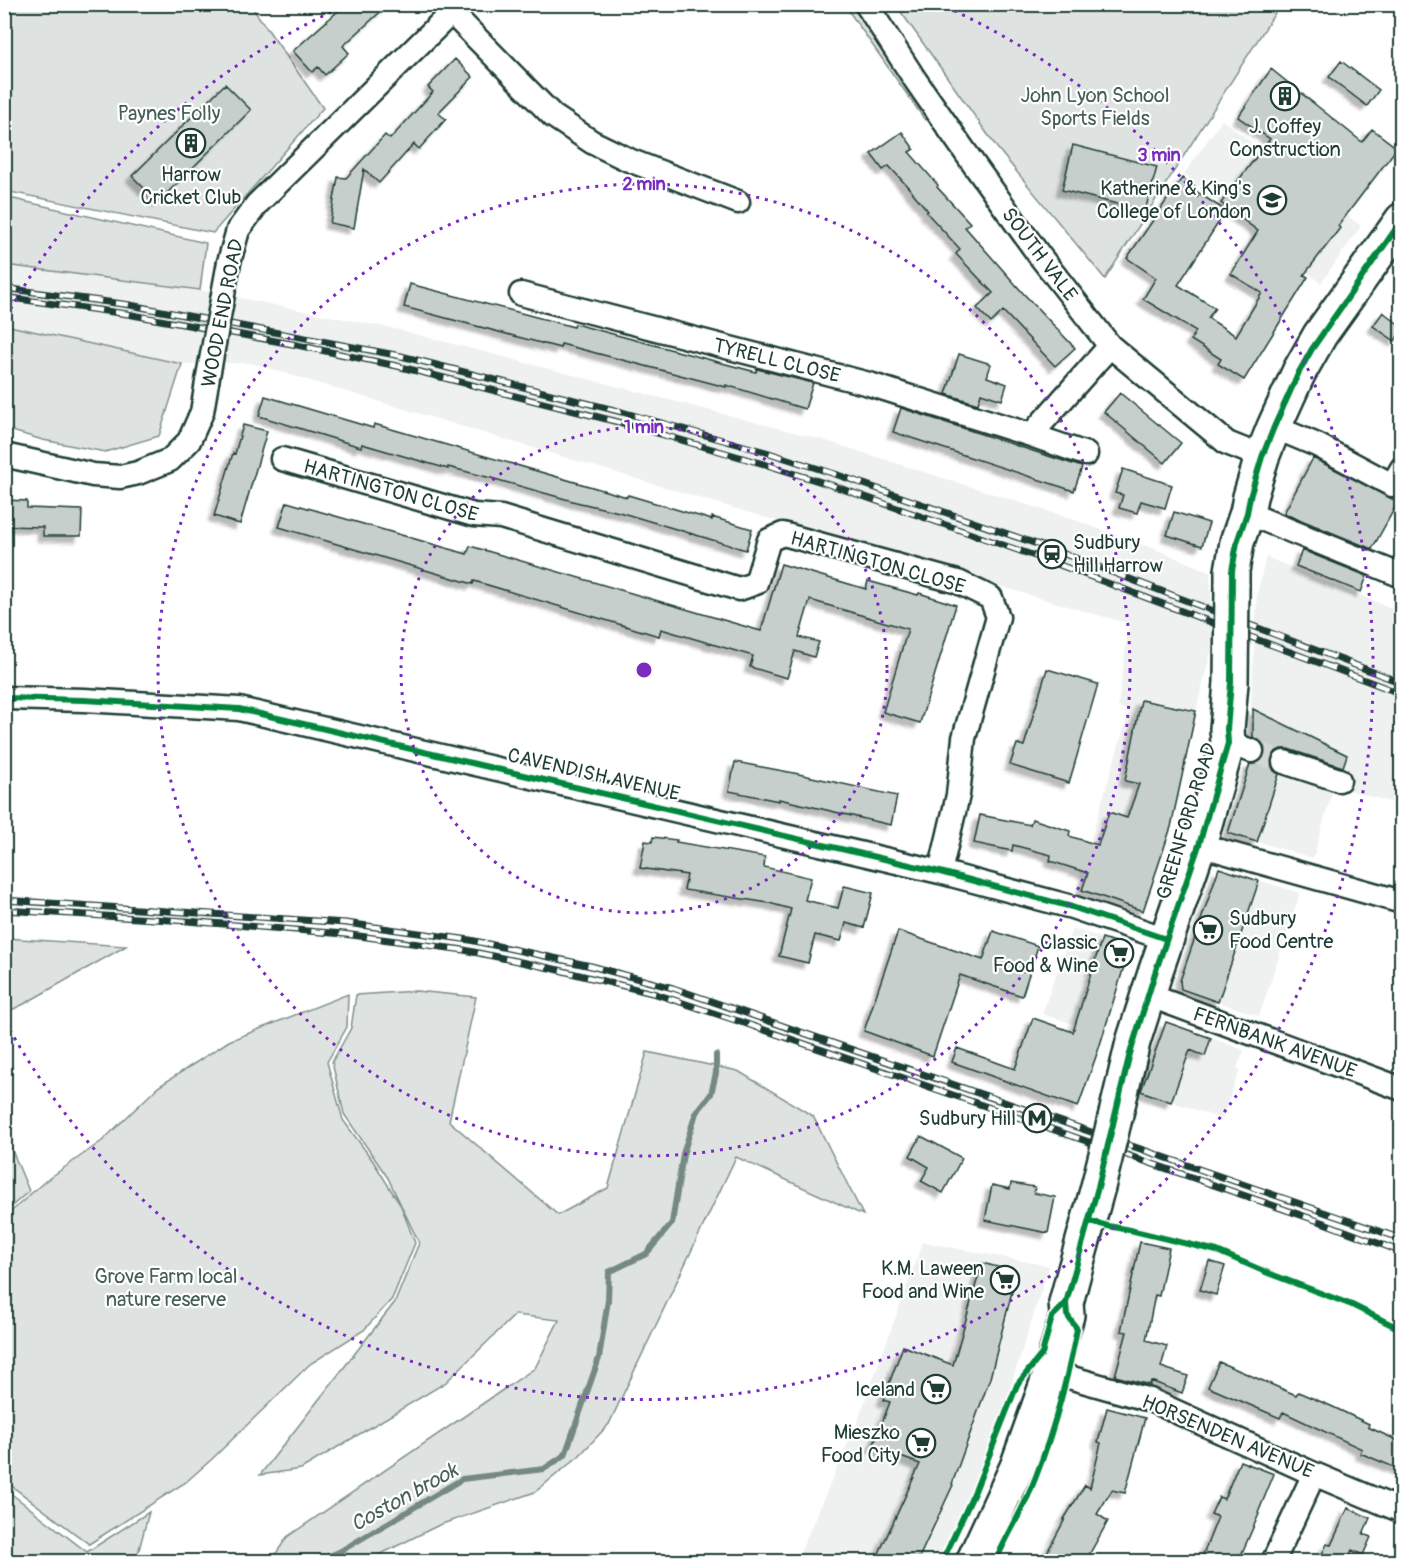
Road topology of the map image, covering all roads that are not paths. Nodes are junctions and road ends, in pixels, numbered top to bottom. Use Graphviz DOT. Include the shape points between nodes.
graph roads {
  1 [pos="866,4"];
  2 [pos="456,9"];
  3 [pos="738,202"];
  4 [pos="1401,220"];
  5 [pos="520,294"];
  6 [pos="1110,346"];
  7 [pos="1274,427"];
  8 [pos="1031,435"];
  9 [pos="1086,454"];
  10 [pos="4,455"];
  11 [pos="1262,457"];
  12 [pos="282,459"];
  13 [pos="1401,468"];
  14 [pos="1246,513"];
  15 [pos="1401,576"];
  16 [pos="4,698"];
  17 [pos="1284,762"];
  18 [pos="1339,780"];
  19 [pos="1199,845"];
  20 [pos="940,872"];
  21 [pos="1401,902"];
  22 [pos="1166,939"];
  23 [pos="1148,995"];
  24 [pos="1401,1089"];
  25 [pos="1051,1372"];
  26 [pos="1314,1474"];
  27 [pos="1401,1511"];
  28 [pos="973,1562"];
  29 [pos="1273,1562"];
  1 -- 6 [label="street, SOUTH VALE" via="975,166"];
  2 -- 3 [label="street" via="553,116 591,142 629,160"];
  2 -- 10 [label="street, WOOD END ROAD, bridge" via="256,204 238,230 202,412 189,441 170,460 120,477 93,475"];
  4 -- 7 [label="main road, GREENFORD ROAD" via="1320,335"];
  5 -- 8 [label="street, TYRELL CLOSE" via="869,384"];
  6 -- 8 [label="street"];
  6 -- 11 [label="street, SOUTH VALE" via="1227,443"];
  7 -- 11 [label="main road, GREENFORD ROAD"];
  7 -- 13 [label="street" via="1392,485"];
  8 -- 9 [label="street, TYRELL CLOSE"];
  11 -- 14 [label="main road, GREENFORD ROAD"];
  12 -- 20 [label="street, HARTINGTON CLOSE" via="474,515 501,517 739,589 756,583 769,540 783,534 958,582 991,598 998,617 964,738 958,795"];
  14 -- 15 [label="street"];
  14 -- 19 [label="main road, GREENFORD ROAD, bridge" via="1232,571 1227,729 1240,747"];
  16 -- 20 [label="street, CAVENDISH AVENUE" via="239,709"];
  17 -- 18 [label="street"];
  19 -- 21 [label="street"];
  19 -- 22 [label="main road, GREENFORD ROAD"];
  20 -- 22 [label="street, CAVENDISH AVENUE" via="1072,907"];
  22 -- 23 [label="main road, GREENFORD ROAD"];
  23 -- 24 [label="street, FERNBANK AVENUE"];
  23 -- 25 [label="main road, GREENFORD ROAD, bridge"];
  25 -- 26 [label="street, HORSENDEN AVENUE" via="1150,1400"];
  25 -- 28 [label="main road, GREENFORD ROAD" via="1017,1467"];
  26 -- 27 [label="street, HORSENDEN AVENUE"];
  26 -- 29 [label="street"];
}
